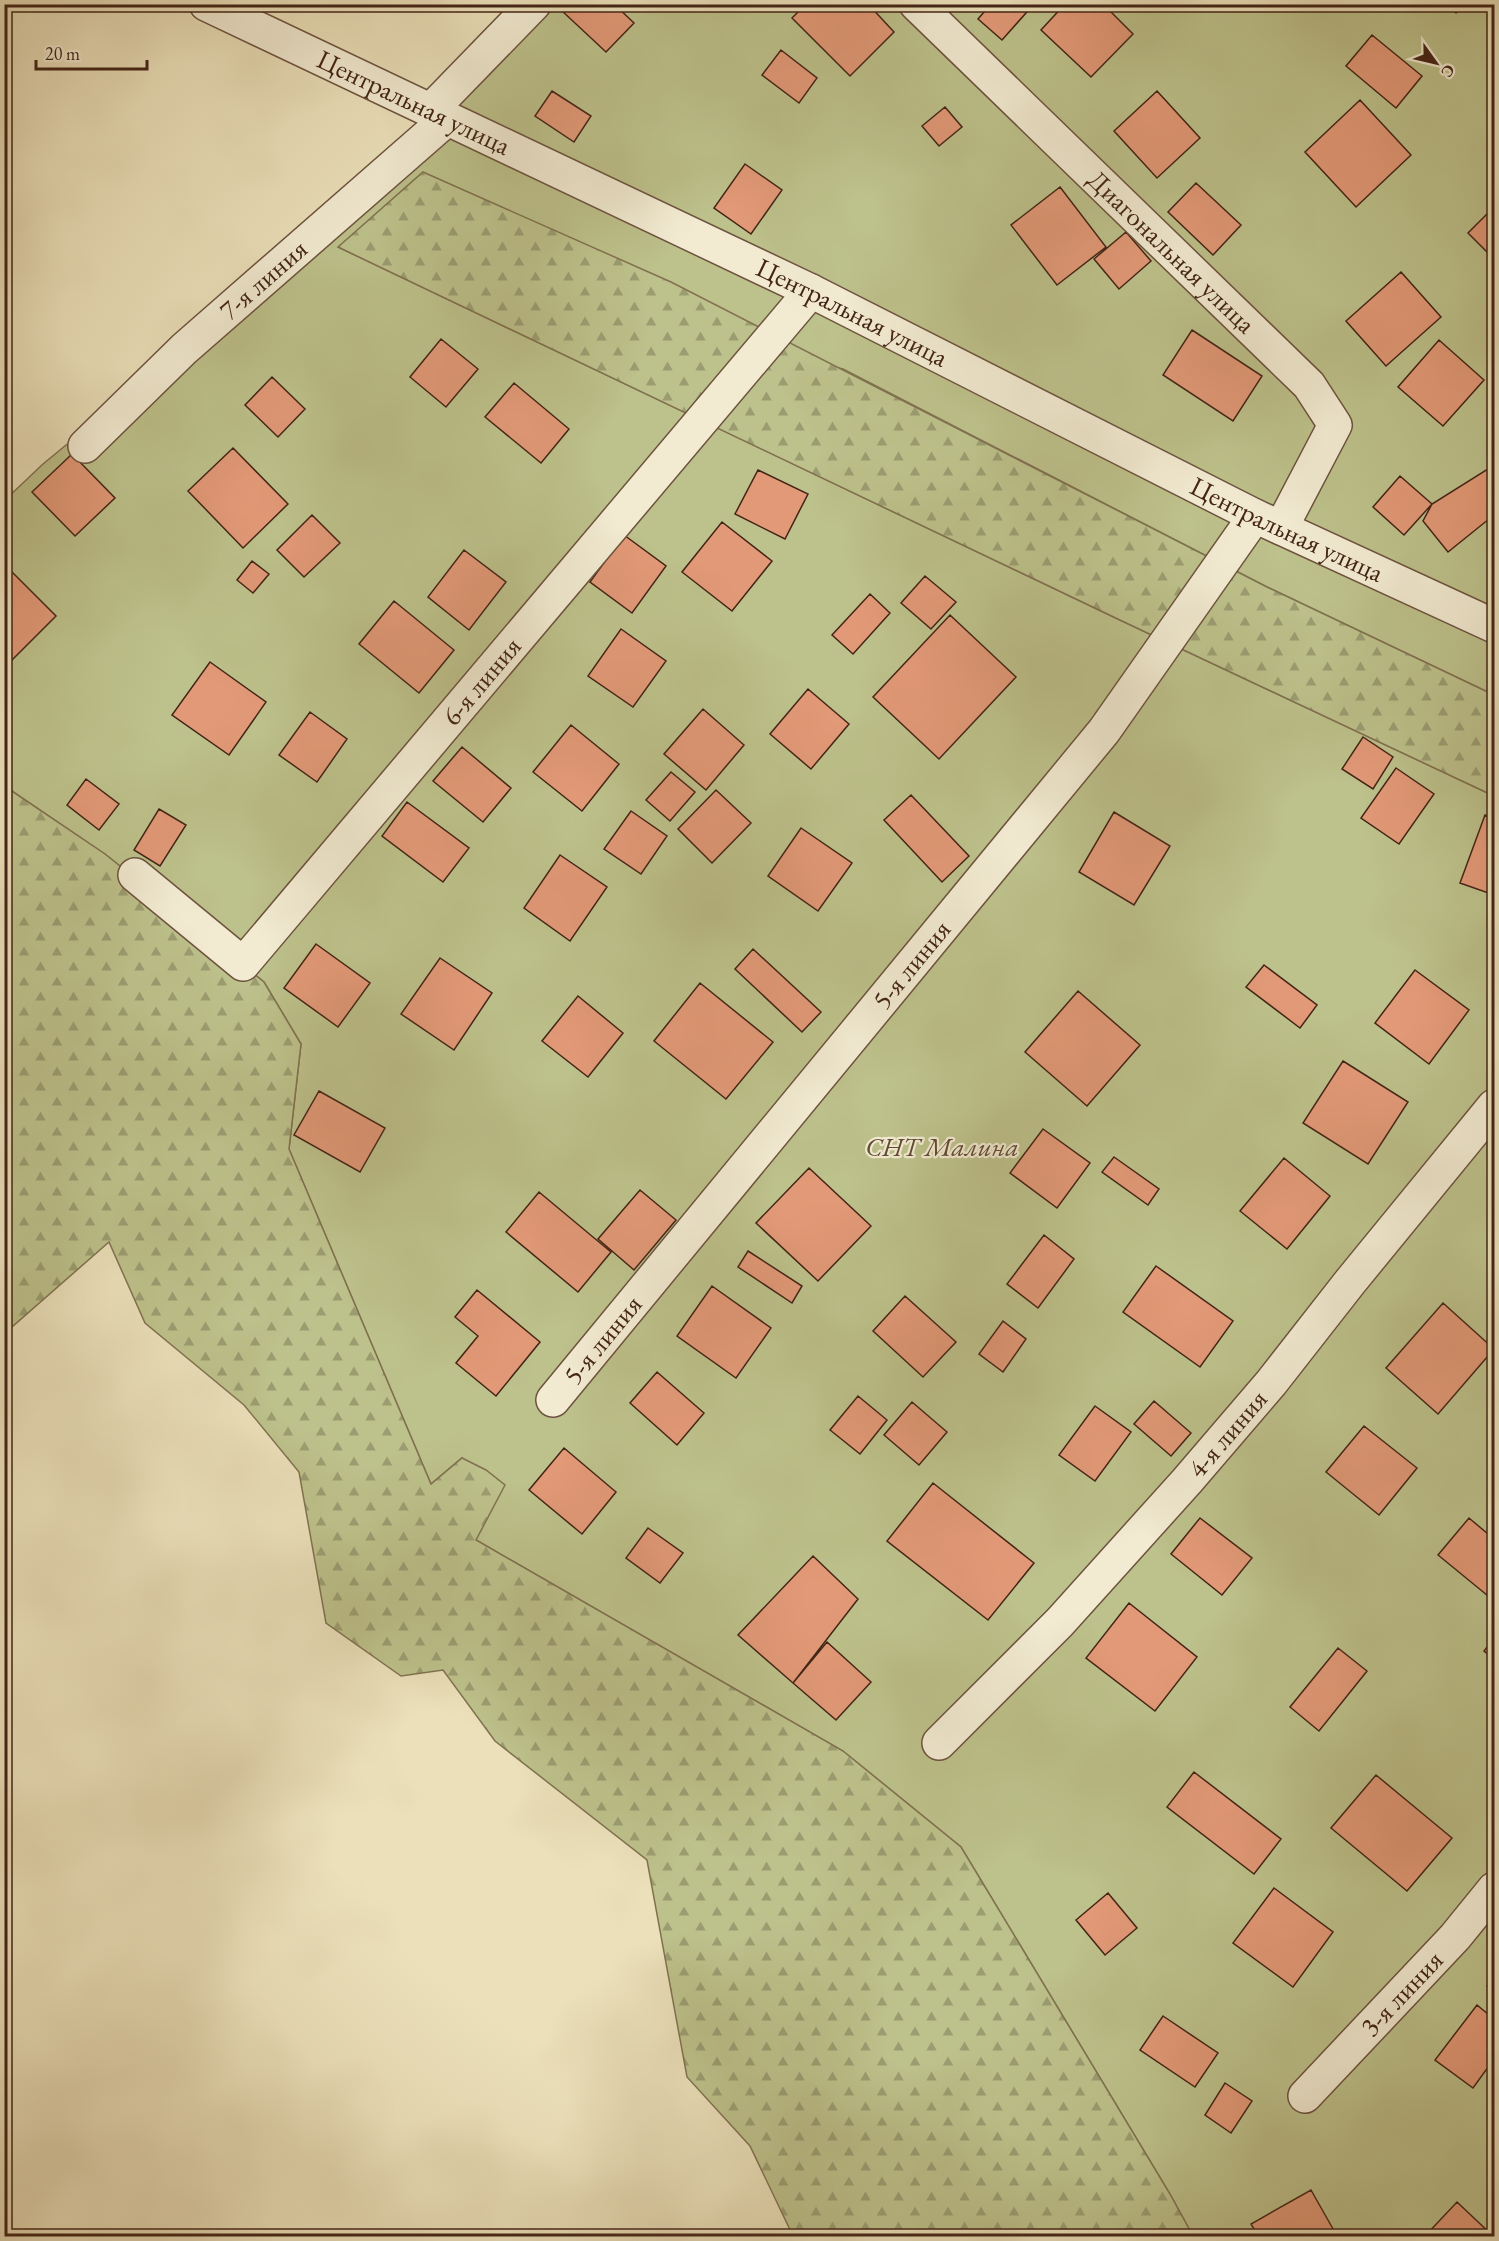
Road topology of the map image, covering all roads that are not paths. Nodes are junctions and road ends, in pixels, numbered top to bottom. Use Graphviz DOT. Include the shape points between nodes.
graph roads {
  1 [pos="206,4"];
  2 [pos="534,4"];
  3 [pos="916,4"];
  4 [pos="439,115"];
  5 [pos="811,291"];
  6 [pos="85,446"];
  7 [pos="1268,522"];
  8 [pos="1494,626"];
  9 [pos="135,875"];
  10 [pos="1494,1106"];
  11 [pos="553,1400"];
  12 [pos="939,1743"];
  13 [pos="1494,1889"];
  14 [pos="1305,2096"];
  1 -- 4 [label="street, Центральная улица"];
  2 -- 4 [label="street, 7-я линия"];
  3 -- 7 [label="street, Диагональная улица" via="1309,385 1335,425"];
  4 -- 5 [label="street, Центральная улица"];
  4 -- 6 [label="street, 7-я линия" via="184,348"];
  5 -- 7 [label="street, Центральная улица"];
  5 -- 9 [label="street, 6-я линия" via="243,964"];
  7 -- 8 [label="street, Центральная улица"];
  7 -- 11 [label="street, 5-я линия" via="1104,731"];
  10 -- 12 [label="street, 4-я линия" via="1187,1481 1060,1622"];
  13 -- 14 [label="street, 3-я линия"];
}
